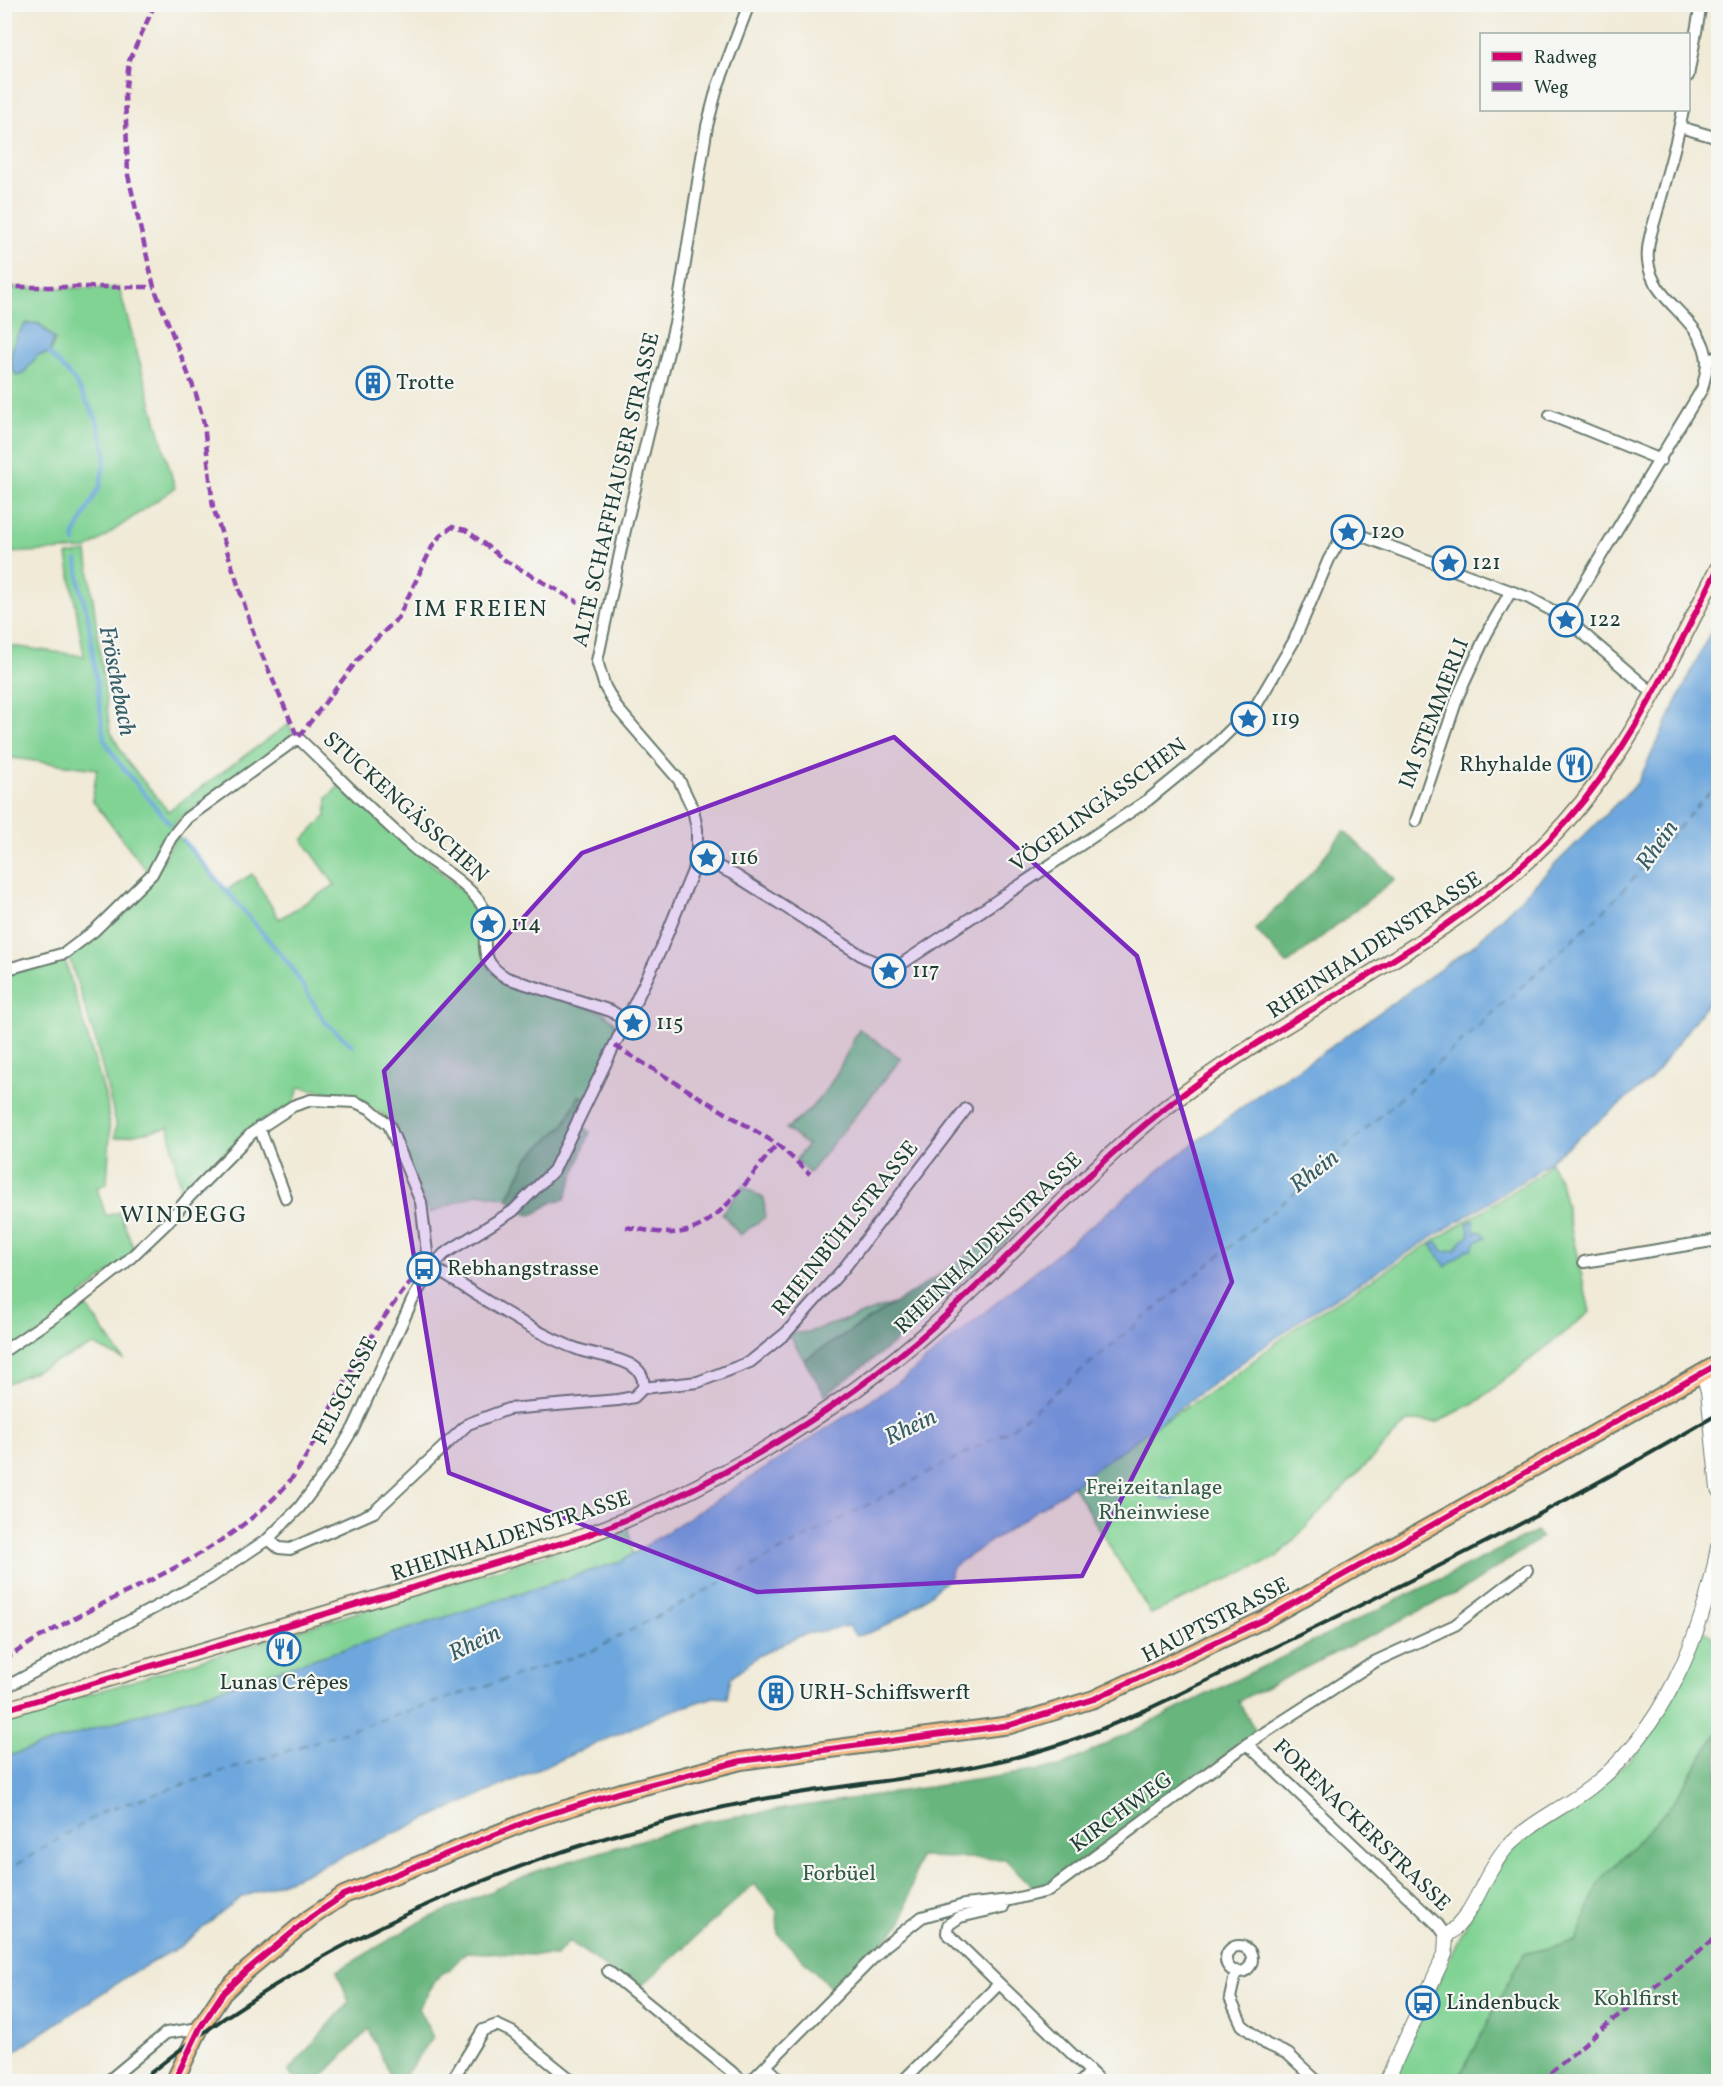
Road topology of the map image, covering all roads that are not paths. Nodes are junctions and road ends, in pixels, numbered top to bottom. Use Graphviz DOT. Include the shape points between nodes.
graph roads {
  1 [pos="749,4"];
  2 [pos="1701,4"];
  3 [pos="1690,70"];
  4 [pos="1683,111"];
  5 [pos="1680,127"];
  6 [pos="1719,138"];
  7 [pos="1719,356"];
  8 [pos="1707,363"];
  9 [pos="1550,415"];
  10 [pos="1661,460"];
  11 [pos="1719,568"];
  12 [pos="1511,591"];
  13 [pos="1564,617"];
  14 [pos="1652,698"];
  15 [pos="1416,821"];
  16 [pos="697,861"];
  17 [pos="4,970"];
  18 [pos="625,1020"];
  19 [pos="966,1109"];
  20 [pos="259,1127"];
  21 [pos="286,1198"];
  22 [pos="1719,1240"];
  23 [pos="1584,1262"];
  24 [pos="432,1267"];
  25 [pos="4,1351"];
  26 [pos="1719,1364"];
  27 [pos="1703,1374"];
  28 [pos="643,1388"];
  29 [pos="1719,1489"];
  30 [pos="268,1539"];
  31 [pos="1719,1547"];
  32 [pos="1527,1570"];
  33 [pos="4,1688"];
  34 [pos="4,1710"];
  35 [pos="1247,1744"];
  36 [pos="1010,1900"];
  37 [pos="1446,1936"];
  38 [pos="608,1971"];
  39 [pos="1236,1971"];
  40 [pos="998,1985"];
  41 [pos="200,2028"];
  42 [pos="766,2066"];
  43 [pos="1090,2072"];
  44 [pos="107,2082"];
  45 [pos="174,2082"];
  46 [pos="451,2082"];
  47 [pos="574,2082"];
  48 [pos="744,2082"];
  49 [pos="750,2082"];
  50 [pos="783,2082"];
  51 [pos="902,2082"];
  52 [pos="1081,2082"];
  53 [pos="1101,2082"];
  54 [pos="1318,2082"];
  55 [pos="1386,2082"];
  1 -- 16 [label="street, ALTE SCHAFFHAUSER STRASSE" via="707,126 676,319 597,661 617,708 679,780 693,809"];
  2 -- 3 [label="street"];
  4 -- 5 [label="street"];
  5 -- 6 [label="street"];
  5 -- 8 [label="street" via="1650,237 1648,260 1661,293 1698,336"];
  7 -- 8 [label="street"];
  8 -- 10 [label="street" via="1702,389"];
  9 -- 10 [label="street"];
  10 -- 13 [label="street"];
  11 -- 14 [label="main road, RHEINHALDENSTRASSE"];
  12 -- 13 [label="street, VÖGELINGÄSSCHEN"];
  12 -- 15 [label="street, IM STEMMERLI" via="1458,696"];
  12 -- 16 [label="street, VÖGELINGÄSSCHEN" via="1346,530 1329,559 1294,641 1257,704 1214,746 1148,800 900,965 885,966 864,957 735,875"];
  13 -- 14 [label="street, VÖGELINGÄSSCHEN"];
  14 -- 34 [label="main road, RHEINHALDENSTRASSE" via="1586,798 1550,839 1493,891 1212,1073 1135,1131 931,1329 822,1412 767,1446 669,1500 582,1537"];
  16 -- 18 [label="street, ALTE SCHAFFHAUSER STRASSE" via="661,949"];
  17 -- 18 [label="street, STUCKENGÄSSCHEN" via="65,953 94,931 153,874 171,838 187,818 298,738 414,848 482,904 486,954 493,970 611,1011"];
  18 -- 24 [label="street, FELSGASSE" via="555,1170 513,1211 444,1254"];
  19 -- 28 [label="street, RHEINBÜHLSTRASSE" via="845,1267 786,1334 750,1362 698,1382"];
  20 -- 21 [label="street"];
  20 -- 24 [label="street" via="311,1100 355,1102 377,1114 389,1125 421,1202"];
  20 -- 25 [label="street" via="124,1264"];
  22 -- 23 [label="street"];
  24 -- 28 [label="street" via="555,1340 633,1366 642,1375"];
  24 -- 30 [label="street, FELSGASSE" via="412,1301 354,1427 330,1467 299,1508"];
  26 -- 27 [label="main road, HAUPTSTRASSE"];
  27 -- 29 [label="street"];
  27 -- 41 [label="main road, HAUPTSTRASSE" via="1265,1618 1094,1699 1010,1725 741,1761 682,1776 536,1818 344,1895 246,1971 212,2008"];
  28 -- 30 [label="street, RHEINBÜHLSTRASSE" via="634,1397 508,1409 468,1424 374,1512 290,1550 279,1548"];
  30 -- 33 [label="street, FELSGASSE" via="210,1578"];
  31 -- 37 [label="street" via="1685,1660 1655,1718 1593,1785 1528,1828 1506,1848 1484,1880 1465,1920"];
  32 -- 35 [label="street, KIRCHWEG" via="1455,1625 1376,1661"];
  35 -- 36 [label="street, KIRCHWEG" via="1055,1886 1037,1895"];
  35 -- 37 [label="street, FORENACKERSTRASSE"];
  36 -- 40 [label="street" via="1003,1907 960,1917 947,1929 951,1940"];
  36 -- 42 [label="street, KIRCHWEG" via="937,1911 904,1929"];
  37 -- 55 [label="street" via="1445,1954"];
  38 -- 48 [label="street"];
  39 -- 54 [label="street" via="1230,1998 1242,2025 1288,2055"];
  40 -- 43 [label="street"];
  40 -- 51 [label="street"];
  41 -- 44 [label="street" via="166,2033"];
  41 -- 45 [label="main road, HAUPTSTRASSE"];
  42 -- 49 [label="street, KIRCHWEG"];
  42 -- 50 [label="street"];
  43 -- 52 [label="street"];
  43 -- 53 [label="street"];
  46 -- 47 [label="street" via="483,2030 497,2025 512,2032"];
}
